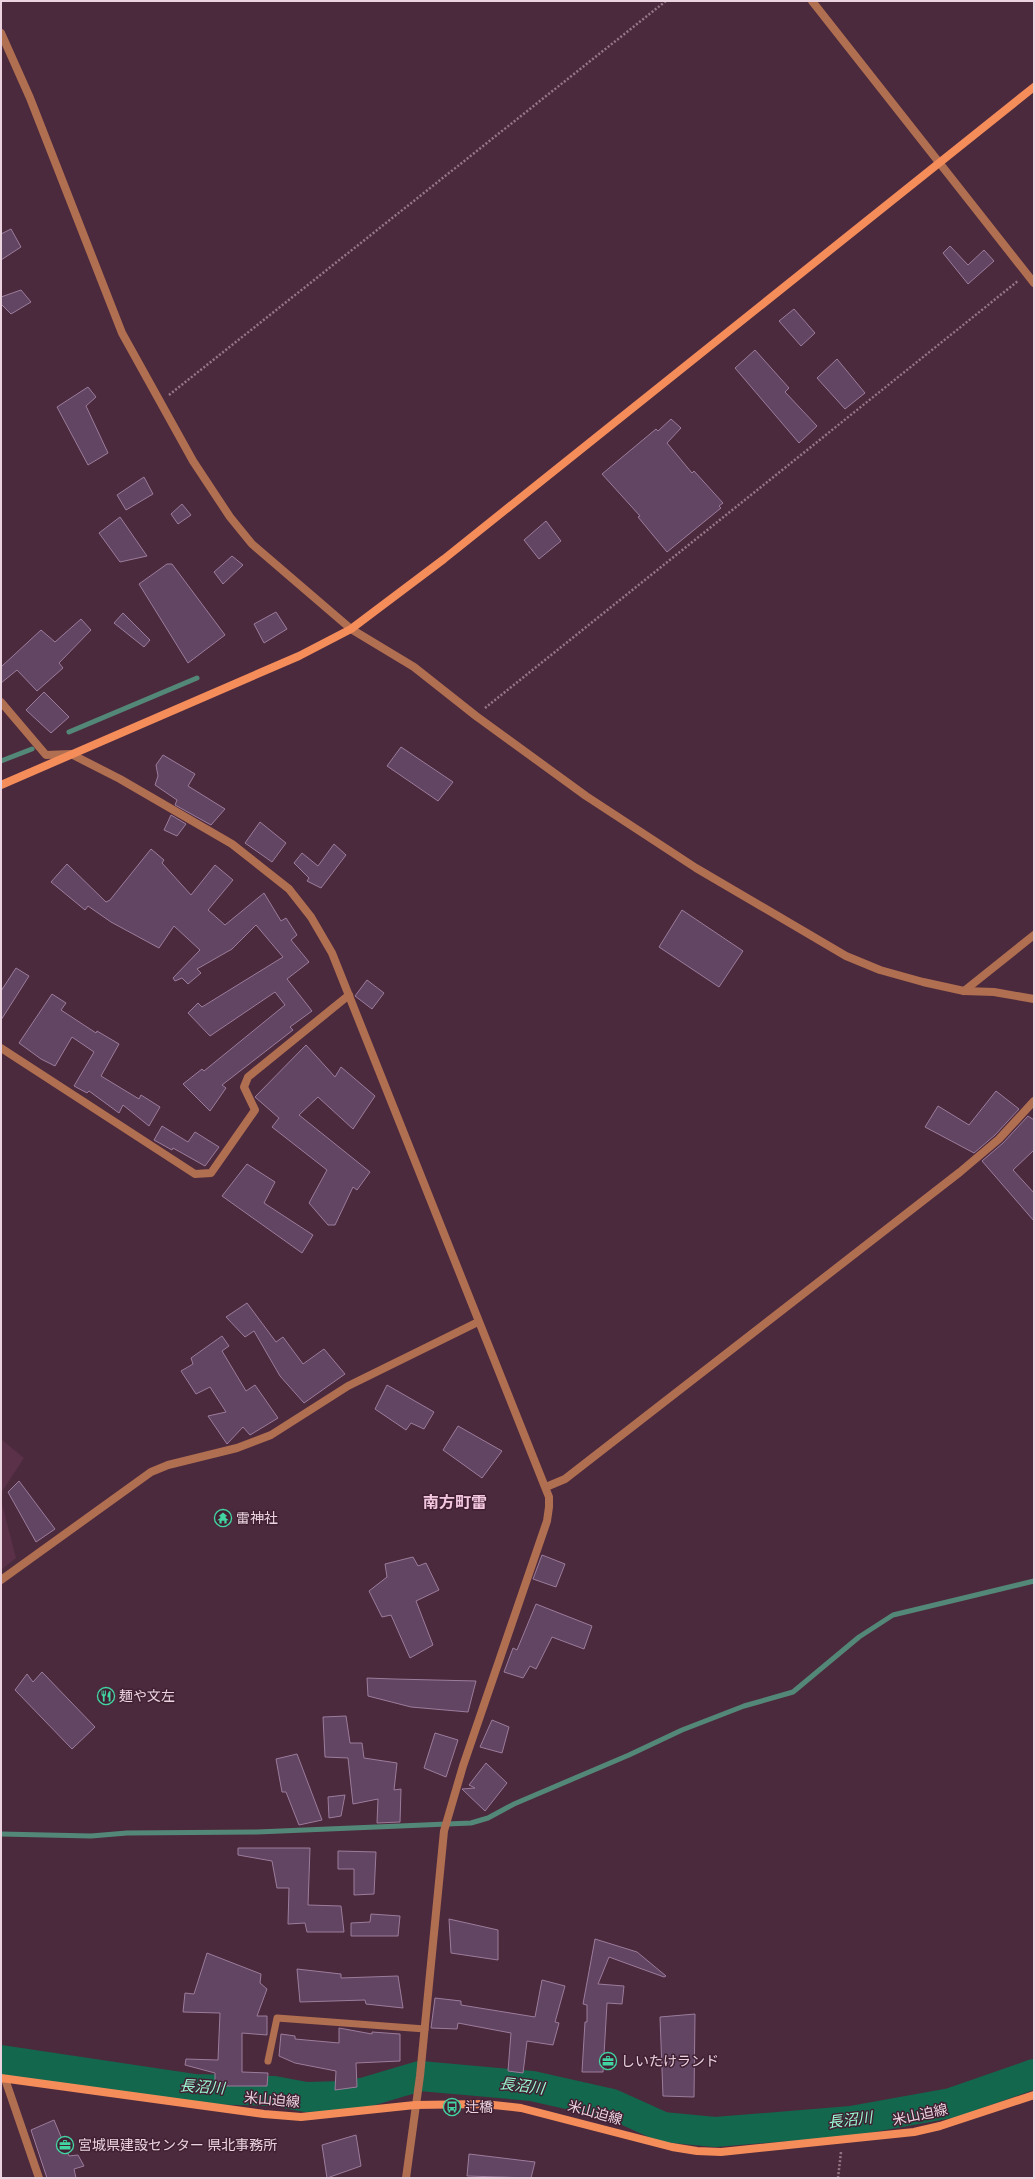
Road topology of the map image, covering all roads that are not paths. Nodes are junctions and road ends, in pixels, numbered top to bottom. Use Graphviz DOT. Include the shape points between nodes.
graph roads {
  1 [pos="812,1"];
  2 [pos="1,33"];
  3 [pos="1034,87"];
  4 [pos="939,163"];
  5 [pos="1034,283"];
  6 [pos="351,629"];
  7 [pos="1,702"];
  8 [pos="71,754"];
  9 [pos="1,785"];
  10 [pos="1034,935"];
  11 [pos="964,991"];
  12 [pos="349,995"];
  13 [pos="1034,999"];
  14 [pos="1,1048"];
  15 [pos="1034,1102"];
  16 [pos="478,1322"];
  17 [pos="546,1487"];
  18 [pos="1,1580"];
  19 [pos="425,2030"];
  20 [pos="268,2061"];
  21 [pos="3,2078"];
  22 [pos="1034,2095"];
  23 [pos="415,2105"];
  24 [pos="39,2178"];
  25 [pos="406,2178"];
  1 -- 4 [label="street"];
  2 -- 6 [label="street" via="30,98 122,333 193,461 230,517 252,544"];
  3 -- 4 [label="street"];
  4 -- 5 [label="street"];
  4 -- 6 [label="street" via="450,554"];
  6 -- 8 [label="street" via="300,656"];
  6 -- 11 [label="street" via="414,667 586,796 683,859 846,956 880,970"];
  7 -- 8 [label="street" via="46,755"];
  8 -- 9 [label="street"];
  8 -- 12 [label="street" via="120,779 232,844 289,889 311,917 332,953"];
  10 -- 11 [label="street"];
  11 -- 13 [label="street" via="994,992"];
  12 -- 14 [label="street" via="248,1077 244,1087 255,1110 211,1173 195,1174"];
  12 -- 16 [label="street"];
  15 -- 17 [label="street" via="999,1139 953,1176 565,1480"];
  16 -- 17 [label="street"];
  16 -- 18 [label="street" via="348,1386 271,1436 238,1448 168,1465 151,1472"];
  17 -- 19 [label="street" via="550,1507 547,1521 463,1766 444,1831"];
  19 -- 20 [label="lane" via="277,2018"];
  19 -- 23 [label="street"];
  21 -- 23 [label="street, 米山迫線" via="301,2117"];
  21 -- 24 [label="street"];
  22 -- 23 [label="street, 米山迫線" via="914,2132 721,2152 672,2147 521,2108 484,2104"];
  23 -- 25 [label="street"];
}
